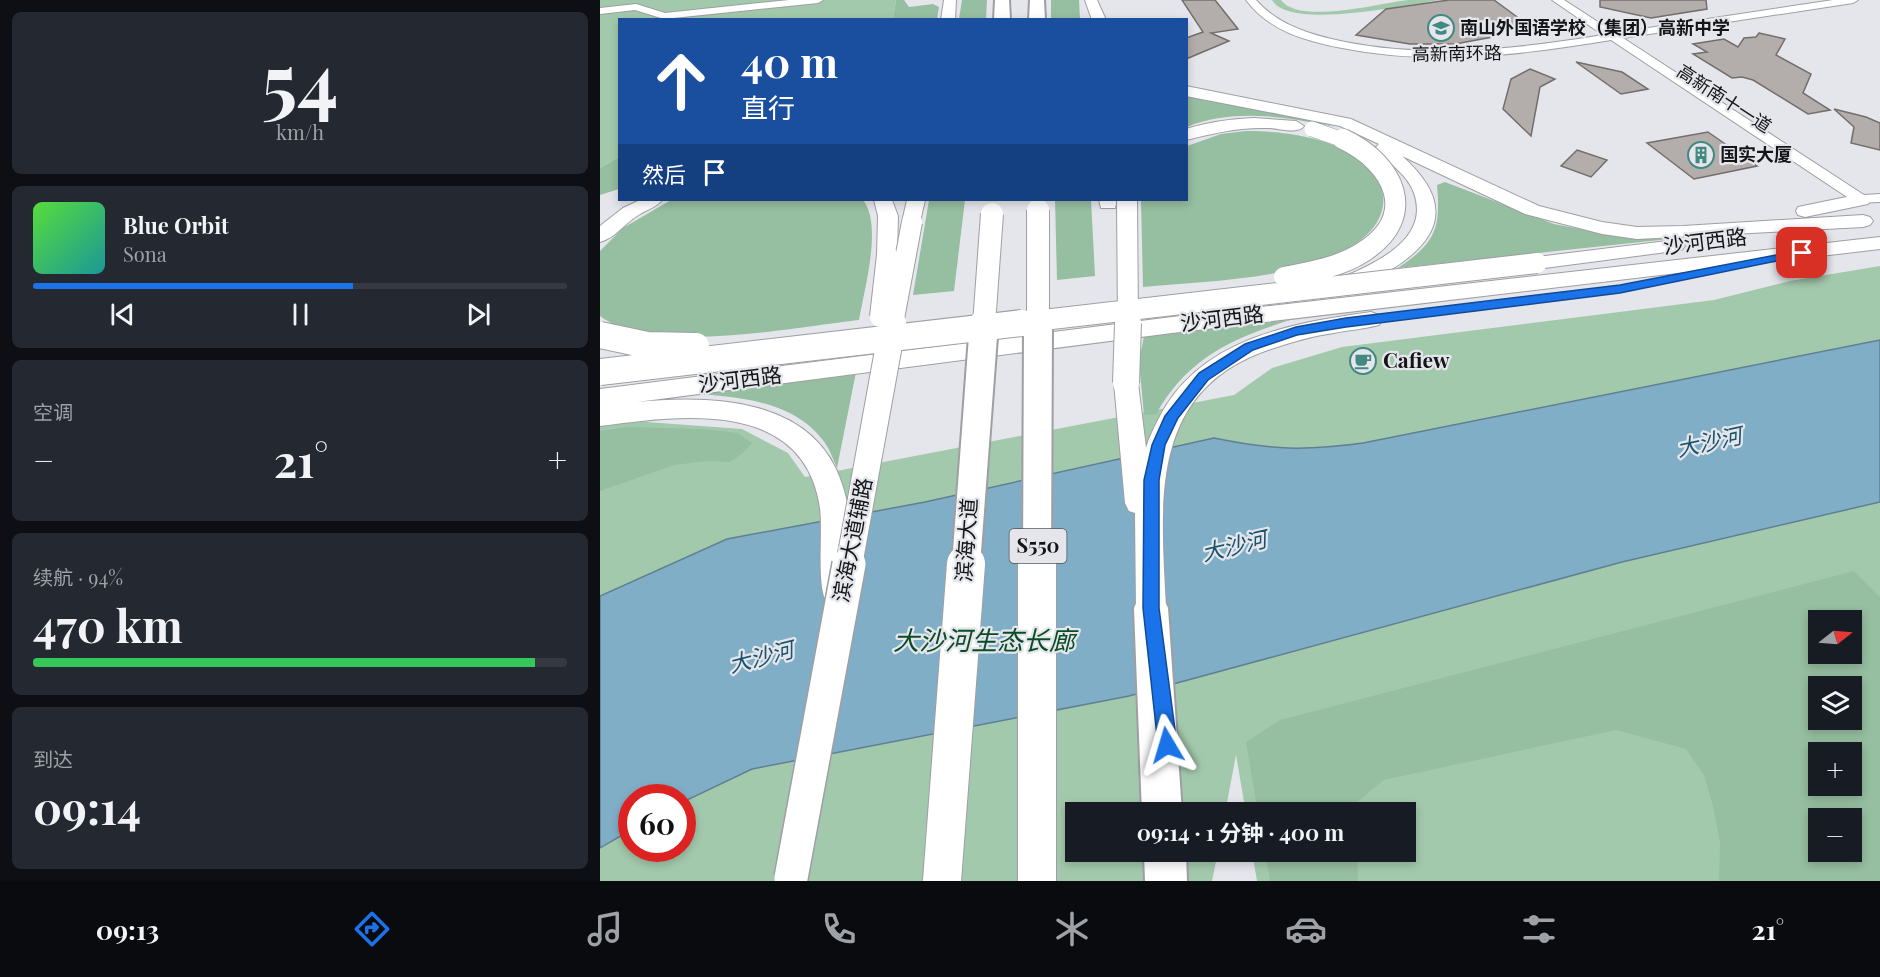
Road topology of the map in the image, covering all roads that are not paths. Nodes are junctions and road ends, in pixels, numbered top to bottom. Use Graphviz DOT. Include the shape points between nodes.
graph roads {
  1 [pos="818,0"];
  2 [pos="1002,0"];
  3 [pos="1037,0"];
  4 [pos="1090,0"];
  5 [pos="1251,0"];
  6 [pos="1557,0"];
  7 [pos="1570,0"];
  8 [pos="1761,0"];
  9 [pos="1852,0"];
  10 [pos="950,2"];
  11 [pos="668,10"];
  12 [pos="600,11"];
  13 [pos="1782,11"];
  14 [pos="650,12"];
  15 [pos="946,18"];
  16 [pos="1002,18"];
  17 [pos="1037,18"];
  18 [pos="1090,18"];
  19 [pos="1097,18"];
  20 [pos="1619,36"];
  21 [pos="1188,91"];
  22 [pos="1314,122"];
  23 [pos="1188,134"];
  24 [pos="1386,144"];
  25 [pos="1873,199"];
  26 [pos="649,201"];
  27 [pos="883,201"];
  28 [pos="1115,201"];
  29 [pos="1038,205"];
  30 [pos="628,206"];
  31 [pos="993,207"];
  32 [pos="914,211"];
  33 [pos="602,214"];
  34 [pos="1872,220"];
  35 [pos="1683,232"];
  36 [pos="600,236"];
  37 [pos="1880,243"];
  38 [pos="1554,289"];
  39 [pos="1054,319"];
  40 [pos="1172,325"];
  41 [pos="600,335"];
  42 [pos="894,336"];
  43 [pos="600,363"];
  44 [pos="871,364"];
  45 [pos="600,372"];
  46 [pos="600,398"];
  47 [pos="879,403"];
  48 [pos="600,416"];
  49 [pos="1151,608"];
  50 [pos="830,662"];
  51 [pos="1161,802"];
  52 [pos="1175,802"];
  53 [pos="1165,862"];
  54 [pos="1181,862"];
  55 [pos="790,880"];
  56 [pos="942,881"];
  57 [pos="1037,881"];
  58 [pos="1166,881"];
  59 [pos="1184,881"];
  1 -- 14 [label="street" via="664,16"];
  2 -- 16 [label="highway"];
  3 -- 17 [label="highway"];
  4 -- 18 [label="main road"];
  4 -- 19 [label="main road"];
  5 -- 20 [label="street, 高新南环路" via="1267,16 1292,31 1394,54 1470,57"];
  6 -- 20 [label="street, 高新南十一道"];
  7 -- 20 [label="street, 高新南十一道"];
  8 -- 13 [label="street"];
  9 -- 13 [label="street, 高新南环路"];
  10 -- 15 [label="main road"];
  11 -- 14 [label="street"];
  12 -- 14 [label="street" via="636,7"];
  13 -- 20 [label="street, 高新南环路"];
  20 -- 25 [label="street, 高新南十一道"];
  21 -- 22 [label="main road"];
  22 -- 23 [label="main road" via="1247,123"];
  22 -- 24 [label="main road" via="1348,128"];
  22 -- 39 [label="main road, bridge" via="1376,160 1392,181 1396,207 1392,221 1374,244 1325,269"];
  24 -- 35 [label="main road" via="1532,210 1586,225 1637,233"];
  24 -- 40 [label="main road" via="1412,173 1428,208 1425,227 1401,257 1333,290"];
  25 -- 35 [label="main road"];
  26 -- 30 [label="main road"];
  27 -- 47 [label="main road, bridge" via="888,216 880,309"];
  28 -- 49 [label="main road, bridge" via="1126,383"];
  29 -- 57 [label="highway, S550, bridge"];
  30 -- 33 [label="main road"];
  30 -- 36 [label="main road"];
  31 -- 56 [label="highway, 滨海大道, bridge"];
  32 -- 47 [label="main road, 滨海大道辅路, bridge"];
  34 -- 35 [label="main road"];
  34 -- 39 [label="main road, 沙河西路, bridge"];
  37 -- 38 [label="main road" via="1802,253 1642,285"];
  38 -- 40 [label="main road, 沙河西路" via="1486,289"];
  38 -- 49 [label="main road" via="1296,331 1249,347 1211,371 1172,416 1158,445 1151,492"];
  39 -- 42 [label="main road, 沙河西路, bridge"];
  40 -- 44 [label="main road, 沙河西路"];
  41 -- 42 [label="main road, bridge" via="622,342 673,347"];
  42 -- 45 [label="main road, 沙河西路, bridge"];
  43 -- 44 [label="main road" via="638,369 722,371"];
  44 -- 46 [label="main road, 沙河西路"];
  47 -- 50 [label="main road, 滨海大道辅路, bridge"];
  48 -- 50 [label="main road, bridge" via="685,409 736,411 771,422 803,443 824,472 833,508 836,583"];
  49 -- 51 [label="highway"];
  49 -- 52 [label="main road"];
  50 -- 55 [label="main road, 滨海大道辅路, bridge"];
  53 -- 58 [label="highway"];
  54 -- 59 [label="main road"];
}
